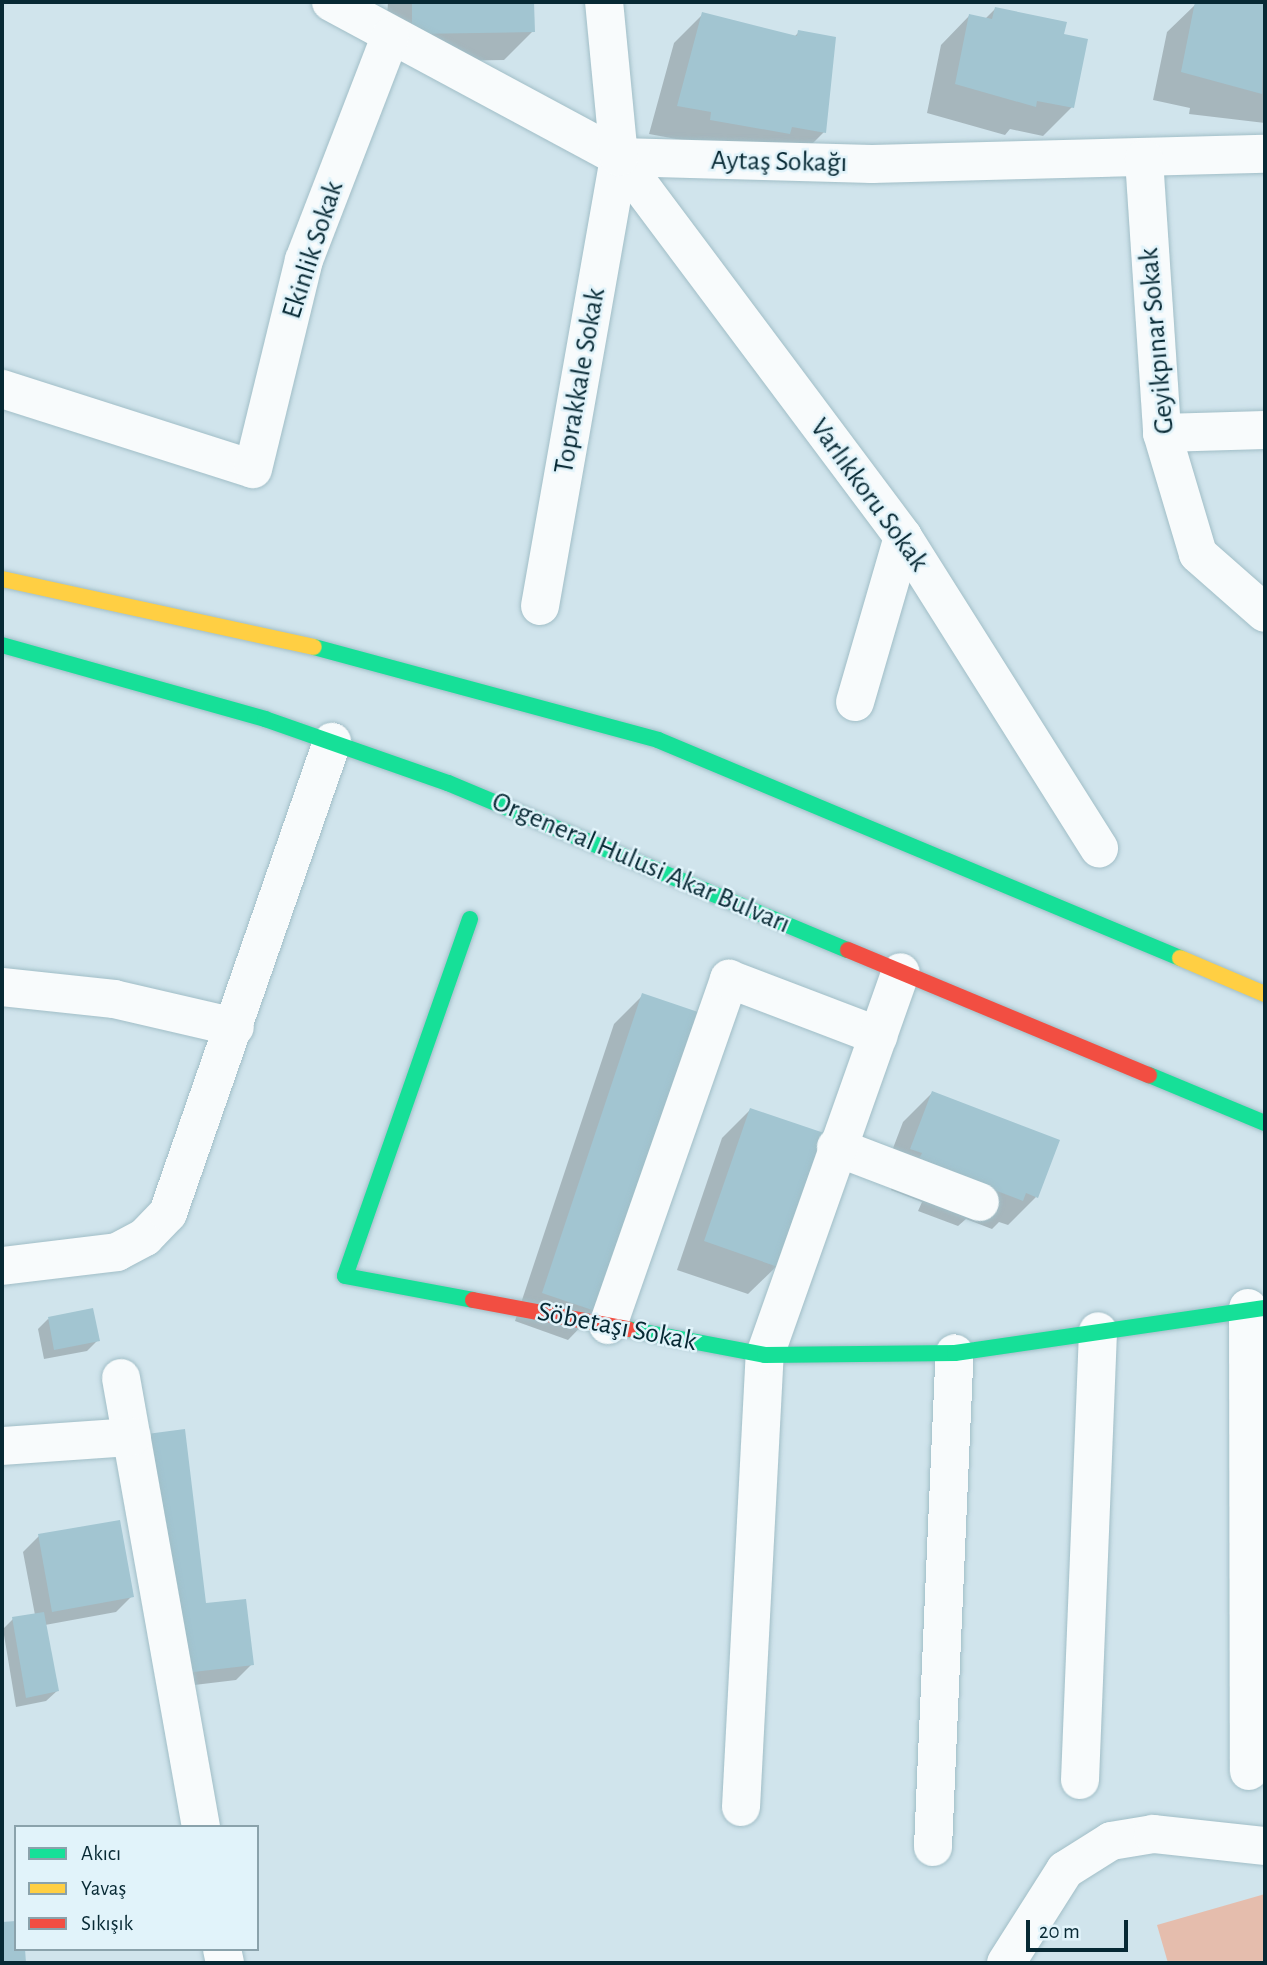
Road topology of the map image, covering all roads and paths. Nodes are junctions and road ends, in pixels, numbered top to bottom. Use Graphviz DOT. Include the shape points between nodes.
graph roads {
  1 [pos="331,2"];
  2 [pos="604,2"];
  3 [pos="390,37"];
  4 [pos="1265,154"];
  5 [pos="619,157"];
  6 [pos="1144,159"];
  7 [pos="2,389"];
  8 [pos="1265,429"];
  9 [pos="1162,433"];
  10 [pos="903,537"];
  11 [pos="2,579"];
  12 [pos="1258,597"];
  13 [pos="540,606"];
  14 [pos="2,645"];
  15 [pos="855,702"];
  16 [pos="332,742"];
  17 [pos="1099,848"];
  18 [pos="470,919"];
  19 [pos="901,972"];
  20 [pos="2,987"];
  21 [pos="1265,994"];
  22 [pos="234,1027"];
  23 [pos="878,1036"];
  24 [pos="1265,1123"];
  25 [pos="836,1147"];
  26 [pos="980,1202"];
  27 [pos="2,1266"];
  28 [pos="1257,1308"];
  29 [pos="608,1325"];
  30 [pos="1098,1331"];
  31 [pos="955,1353"];
  32 [pos="765,1355"];
  33 [pos="121,1378"];
  34 [pos="132,1437"];
  35 [pos="2,1446"];
  36 [pos="1249,1771"];
  37 [pos="1080,1780"];
  38 [pos="741,1807"];
  39 [pos="201,1825"];
  40 [pos="1265,1846"];
  41 [pos="933,1847"];
  42 [pos="1006,1963"];
  1 -- 3 [label="street, Aytaş Sokağı"];
  2 -- 5 [label="street, Toprakkale Sokak"];
  3 -- 5 [label="street, Aytaş Sokağı"];
  3 -- 7 [label="street, Ekinlik Sokak" via="304,260 253,469"];
  4 -- 6 [label="street, Aytaş Sokağı"];
  5 -- 6 [label="street, Aytaş Sokağı" via="872,164"];
  5 -- 10 [label="street, Varlıkkoru Sokak"];
  5 -- 13 [label="street, Toprakkale Sokak"];
  6 -- 9 [label="street, Geyikpınar Sokak"];
  8 -- 9 [label="street"];
  9 -- 12 [label="street, Geyikpınar Sokak" via="1198,554"];
  10 -- 15 [label="street"];
  10 -- 17 [label="street, Varlıkkoru Sokak"];
  11 -- 21 [label="main road" via="390,664 658,740"];
  14 -- 16 [label="main road, Orgeneral Hulusi Akar Bulvarı"];
  16 -- 19 [label="main road, Orgeneral Hulusi Akar Bulvarı" via="499,804"];
  16 -- 22 [label="street"];
  18 -- 29 [label="main road, Söbetaşı Sokak" via="345,1276"];
  19 -- 23 [label="street"];
  19 -- 24 [label="main road, Orgeneral Hulusi Akar Bulvarı"];
  20 -- 22 [label="street" via="114,999"];
  22 -- 27 [label="street" via="176,1198 158,1226 117,1252"];
  23 -- 25 [label="street"];
  23 -- 29 [label="street" via="729,979"];
  25 -- 26 [label="street"];
  25 -- 32 [label="street"];
  28 -- 30 [label="main road, Söbetaşı Sokak"];
  28 -- 36 [label="street"];
  29 -- 32 [label="main road, Söbetaşı Sokak"];
  30 -- 31 [label="main road, Söbetaşı Sokak"];
  30 -- 37 [label="street"];
  31 -- 32 [label="main road, Söbetaşı Sokak"];
  31 -- 41 [label="street"];
  32 -- 38 [label="street"];
  33 -- 34 [label="street"];
  34 -- 35 [label="street"];
  34 -- 39 [label="street"];
  40 -- 42 [label="street" via="1153,1834 1111,1841 1065,1870"];
}
